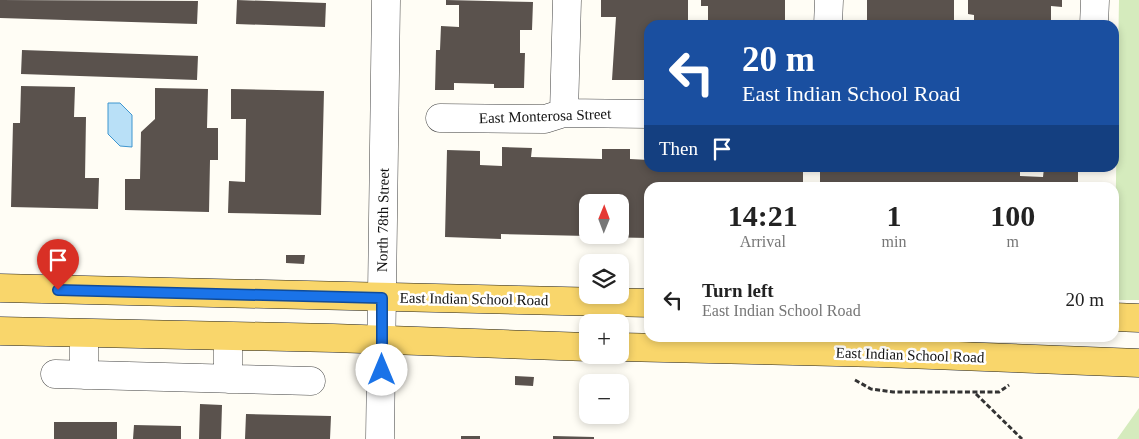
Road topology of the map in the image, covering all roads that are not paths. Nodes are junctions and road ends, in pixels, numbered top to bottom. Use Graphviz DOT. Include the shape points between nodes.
graph roads {
  1 [pos="386,0"];
  2 [pos="567,0"];
  3 [pos="829,0"];
  4 [pos="1095,0"];
  5 [pos="828,20"];
  6 [pos="1094,20"];
  7 [pos="564,113"];
  8 [pos="644,114"];
  9 [pos="440,118"];
  10 [pos="0,288"];
  11 [pos="382,298"];
  12 [pos="644,303"];
  13 [pos="1119,317"];
  14 [pos="1139,318"];
  15 [pos="0,332"];
  16 [pos="84,334"];
  17 [pos="228,338"];
  18 [pos="382,340"];
  19 [pos="579,346"];
  20 [pos="629,347"];
  21 [pos="1139,363"];
  22 [pos="55,374"];
  23 [pos="84,375"];
  24 [pos="228,379"];
  25 [pos="311,381"];
  26 [pos="380,439"];
  1 -- 11 [label="street, North 78th Street"];
  2 -- 7 [label="street"];
  3 -- 5 [label="street"];
  4 -- 6 [label="street"];
  7 -- 8 [label="street, East Monterosa Street"];
  7 -- 9 [label="street, East Monterosa Street" via="545,119"];
  10 -- 11 [label="main road, East Indian School Road"];
  11 -- 12 [label="main road, East Indian School Road"];
  11 -- 18 [label="street, North 78th Street"];
  13 -- 14 [label="main road"];
  15 -- 16 [label="main road"];
  16 -- 17 [label="main road"];
  16 -- 23 [label="street"];
  17 -- 18 [label="main road"];
  17 -- 24 [label="street"];
  18 -- 19 [label="main road"];
  18 -- 26 [label="street, North 78th Street"];
  20 -- 21 [label="main road, East Indian School Road"];
  22 -- 23 [label="street"];
  23 -- 24 [label="street"];
  24 -- 25 [label="street"];
}
